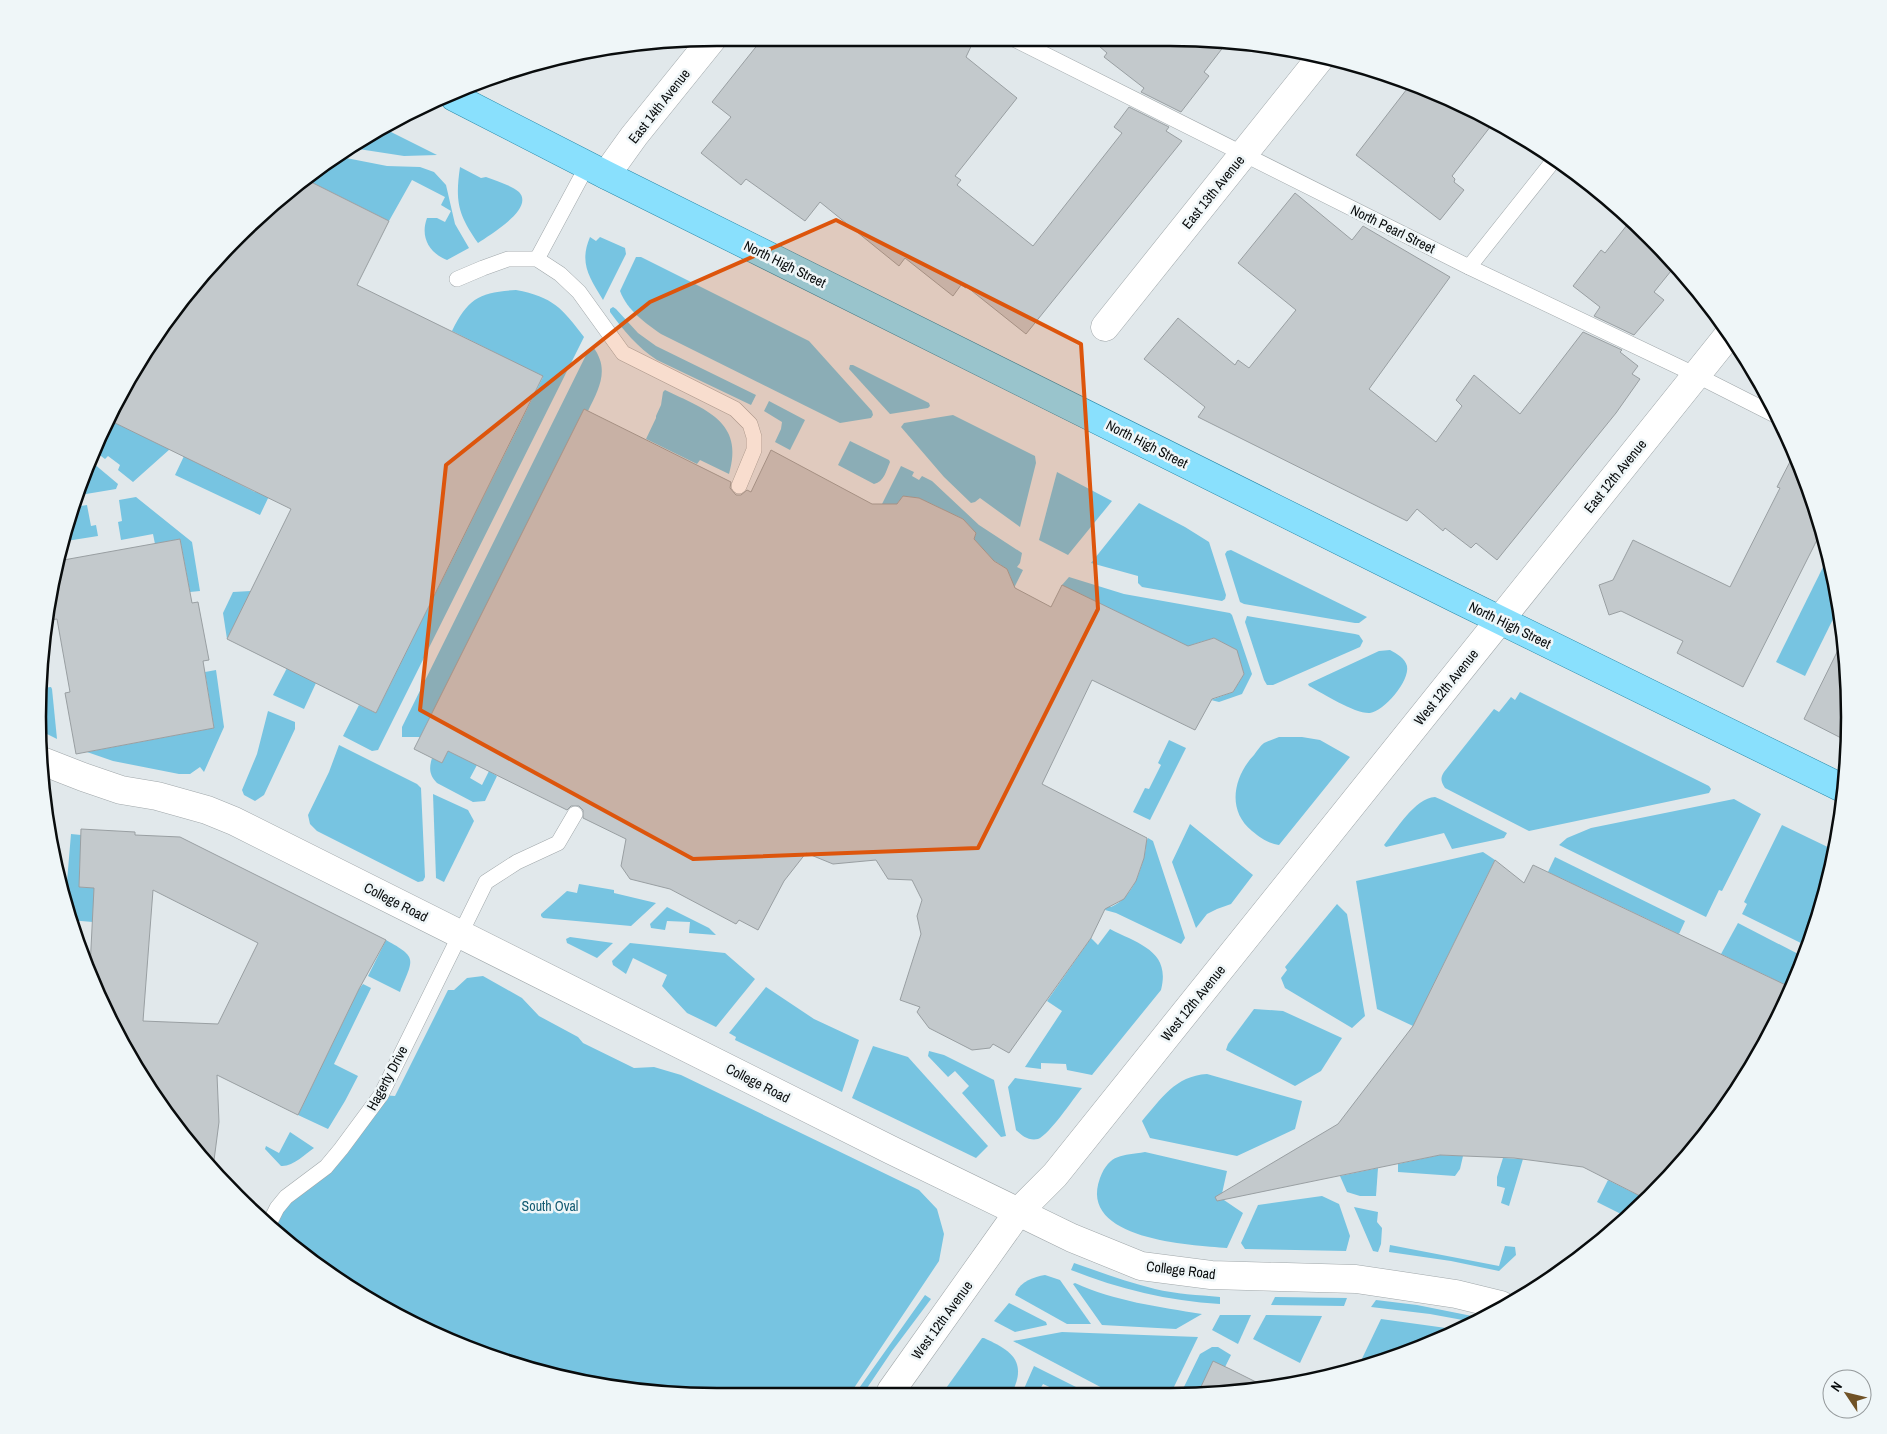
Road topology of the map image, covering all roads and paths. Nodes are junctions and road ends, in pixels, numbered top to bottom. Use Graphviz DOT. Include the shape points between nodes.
graph roads {
  1 [pos="706,46"];
  2 [pos="1039,46"];
  3 [pos="1316,62"];
  4 [pos="457,98"];
  5 [pos="1243,154"];
  6 [pos="1550,165"];
  7 [pos="596,170"];
  8 [pos="536,259"];
  9 [pos="1470,266"];
  10 [pos="457,279"];
  11 [pos="1105,327"];
  12 [pos="1725,339"];
  13 [pos="1696,374"];
  14 [pos="1767,411"];
  15 [pos="739,486"];
  16 [pos="1501,620"];
  17 [pos="48,763"];
  18 [pos="1837,785"];
  19 [pos="575,814"];
  20 [pos="459,934"];
  21 [pos="1019,1211"];
  22 [pos="272,1218"];
  23 [pos="1495,1304"];
  24 [pos="893,1388"];
  1 -- 7 [label="street, East 14th Avenue" via="634,136"];
  2 -- 5 [label="lane, North Pearl Street"];
  3 -- 5 [label="street, East 13th Avenue"];
  4 -- 7 [label="main road, North High Street"];
  5 -- 9 [label="lane, North Pearl Street"];
  5 -- 11 [label="street, East 13th Avenue"];
  6 -- 9 [label="lane"];
  7 -- 8 [label="lane"];
  7 -- 16 [label="main road, North High Street"];
  8 -- 10 [label="lane" via="508,260"];
  8 -- 15 [label="lane" via="560,274 579,292 626,355 735,409 750,424 754,450"];
  9 -- 13 [label="lane, North Pearl Street"];
  12 -- 13 [label="street, East 12th Avenue"];
  13 -- 14 [label="lane, North Pearl Street"];
  13 -- 16 [label="street, East 12th Avenue"];
  16 -- 18 [label="main road, North High Street"];
  16 -- 21 [label="street, West 12th Avenue" via="1055,1175"];
  17 -- 20 [label="street, College Road" via="121,790 208,810"];
  19 -- 20 [label="lane, Hagerty Drive" via="558,843 517,862 486,882"];
  20 -- 21 [label="street, College Road"];
  20 -- 22 [label="lane, Hagerty Drive" via="381,1095 342,1149 326,1167 286,1197"];
  21 -- 23 [label="street, College Road" via="1072,1238 1141,1266 1211,1275 1356,1278"];
  21 -- 24 [label="street, West 12th Avenue"];
}
